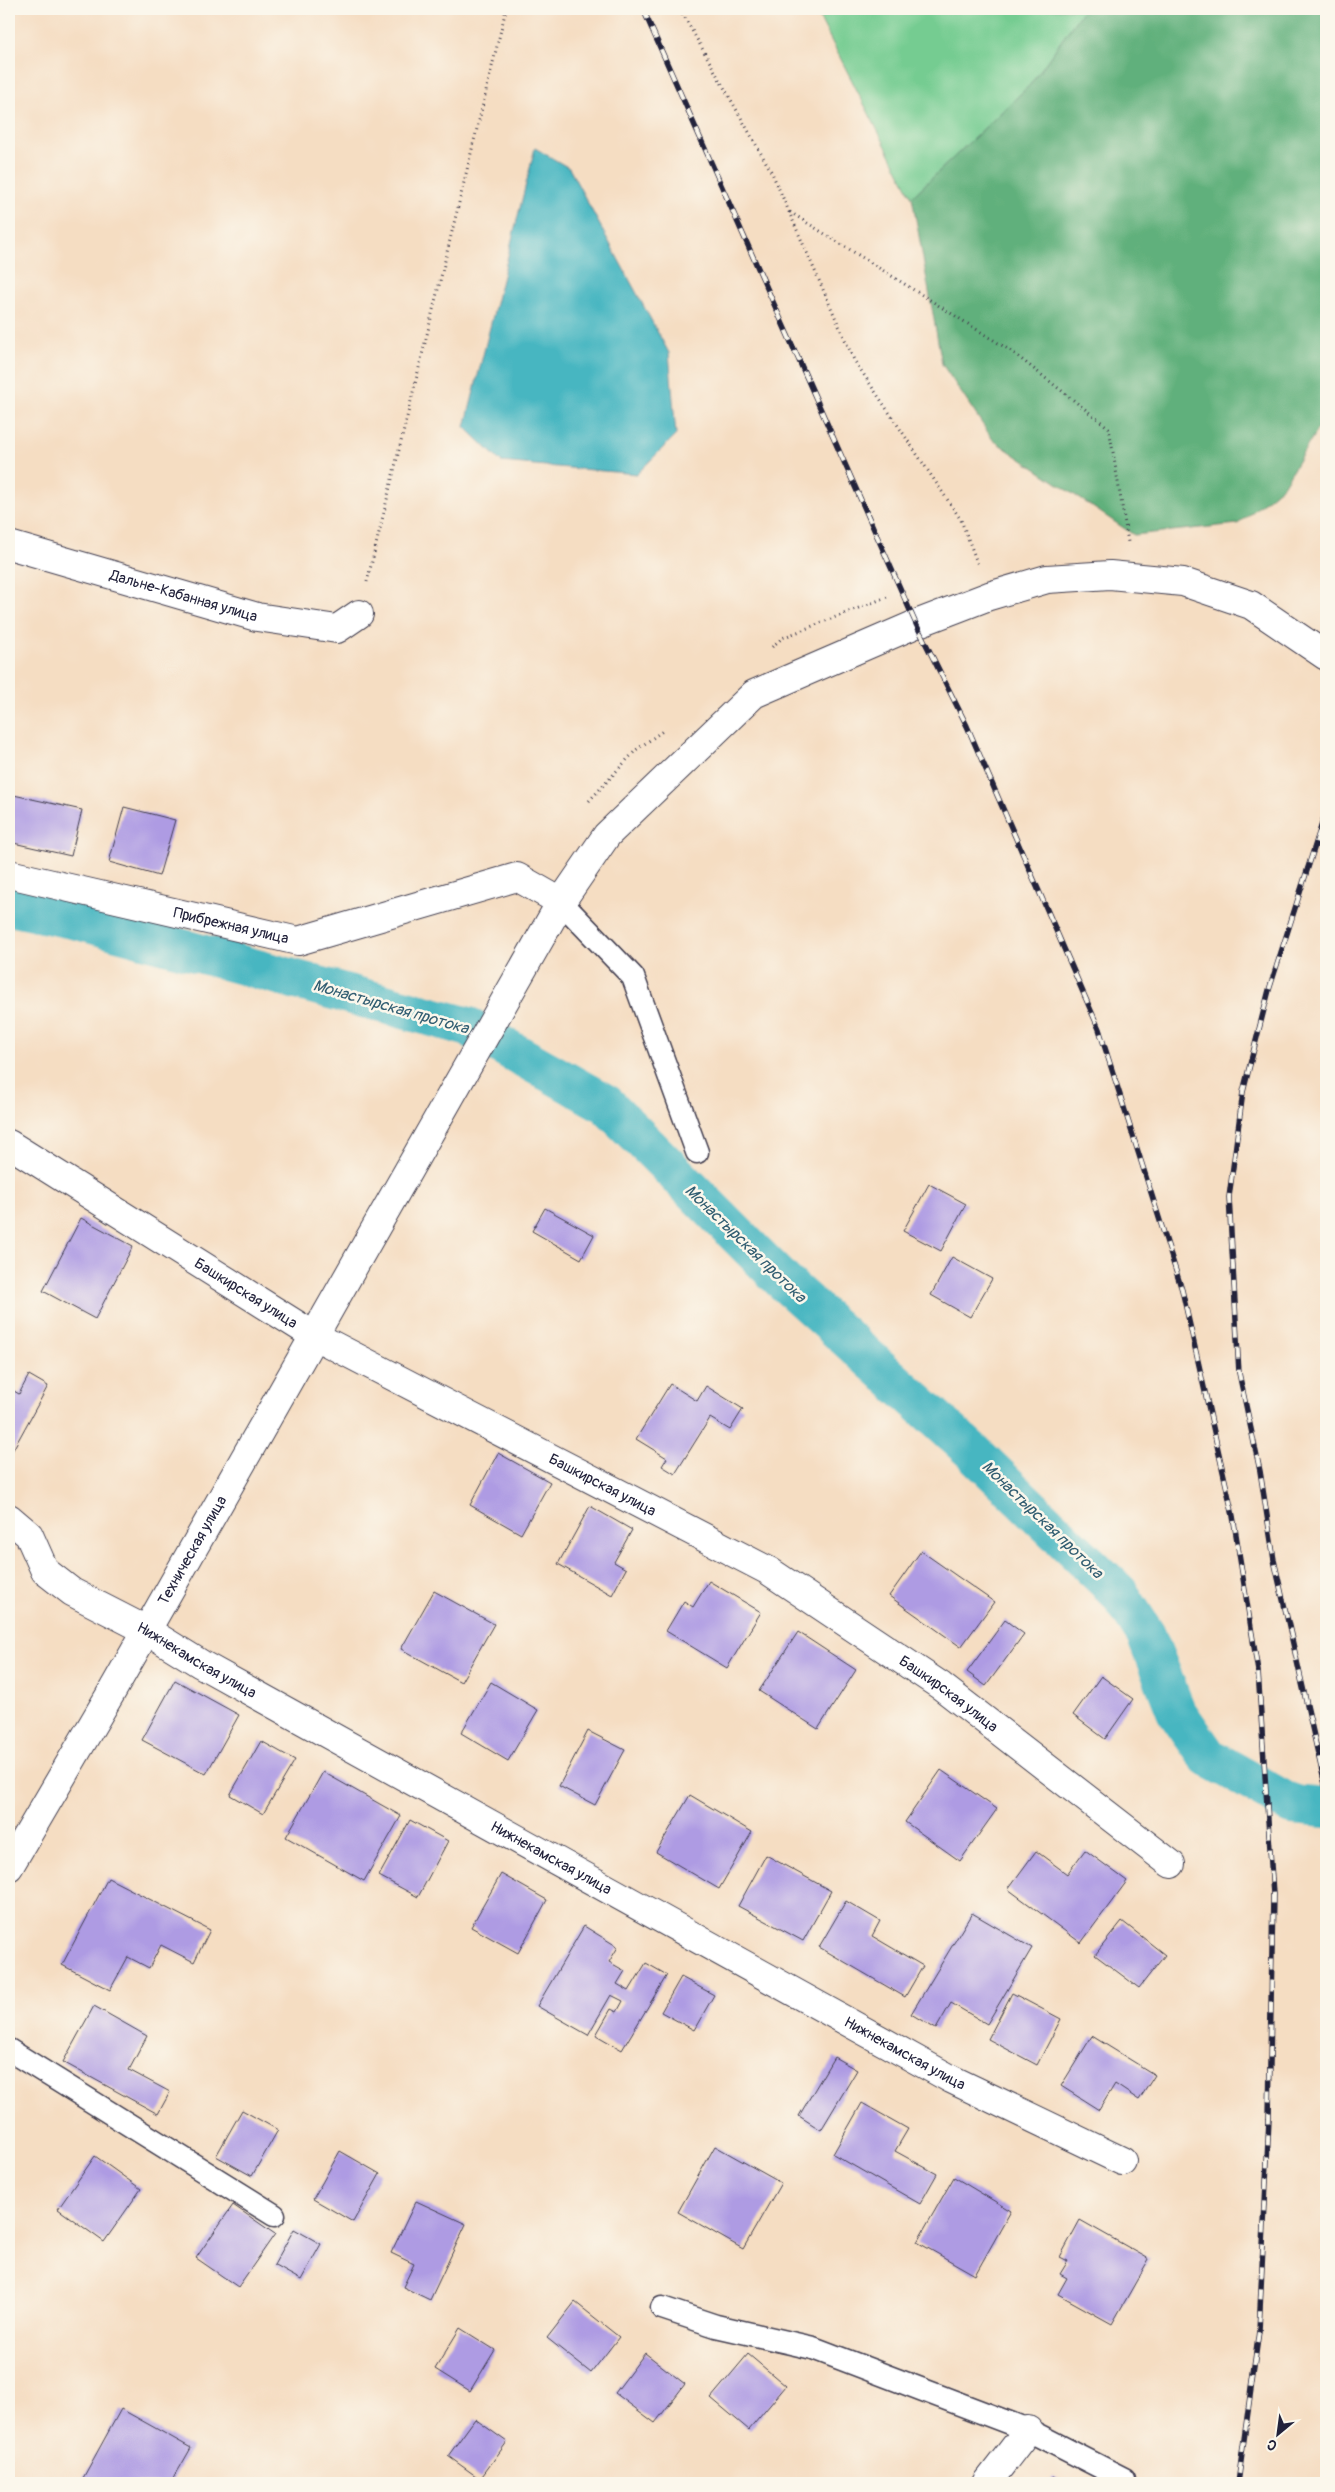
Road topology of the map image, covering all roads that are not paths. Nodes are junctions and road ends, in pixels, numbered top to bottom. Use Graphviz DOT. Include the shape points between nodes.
graph roads {
  1 [pos="9,546"];
  2 [pos="359,614"];
  3 [pos="1326,656"];
  4 [pos="9,874"];
  5 [pos="561,902"];
  6 [pos="9,1144"];
  7 [pos="697,1152"];
  8 [pos="313,1335"];
  9 [pos="9,1518"];
  10 [pos="146,1630"];
  11 [pos="1171,1864"];
  12 [pos="9,1867"];
  13 [pos="9,2050"];
  14 [pos="1122,2161"];
  15 [pos="274,2215"];
  16 [pos="662,2308"];
  17 [pos="1028,2430"];
  18 [pos="1124,2479"];
  19 [pos="987,2483"];
  1 -- 2 [label="street, Дальне-Кабанная улица" via="257,617 337,629"];
  3 -- 5 [label="street, Техническая улица" via="1251,605 1183,582 1110,575 1047,578 989,596 754,694 606,835"];
  4 -- 5 [label="street, Прибрежная улица" via="298,940 517,877"];
  5 -- 7 [label="lane" via="633,977"];
  5 -- 8 [label="street, Техническая улица"];
  6 -- 8 [label="street, Башкирская улица"];
  8 -- 10 [label="street, Техническая улица"];
  8 -- 11 [label="street, Башкирская улица" via="769,1571 941,1686"];
  9 -- 10 [label="street, Нижнекамская улица" via="29,1535 45,1571 72,1592"];
  10 -- 12 [label="street, Техническая улица"];
  10 -- 14 [label="street, Нижнекамская улица" via="200,1664 942,2074"];
  13 -- 15 [label="lane"];
  16 -- 17 [label="lane" via="716,2326 813,2348"];
  17 -- 18 [label="lane"];
  17 -- 19 [label="street"];
}
